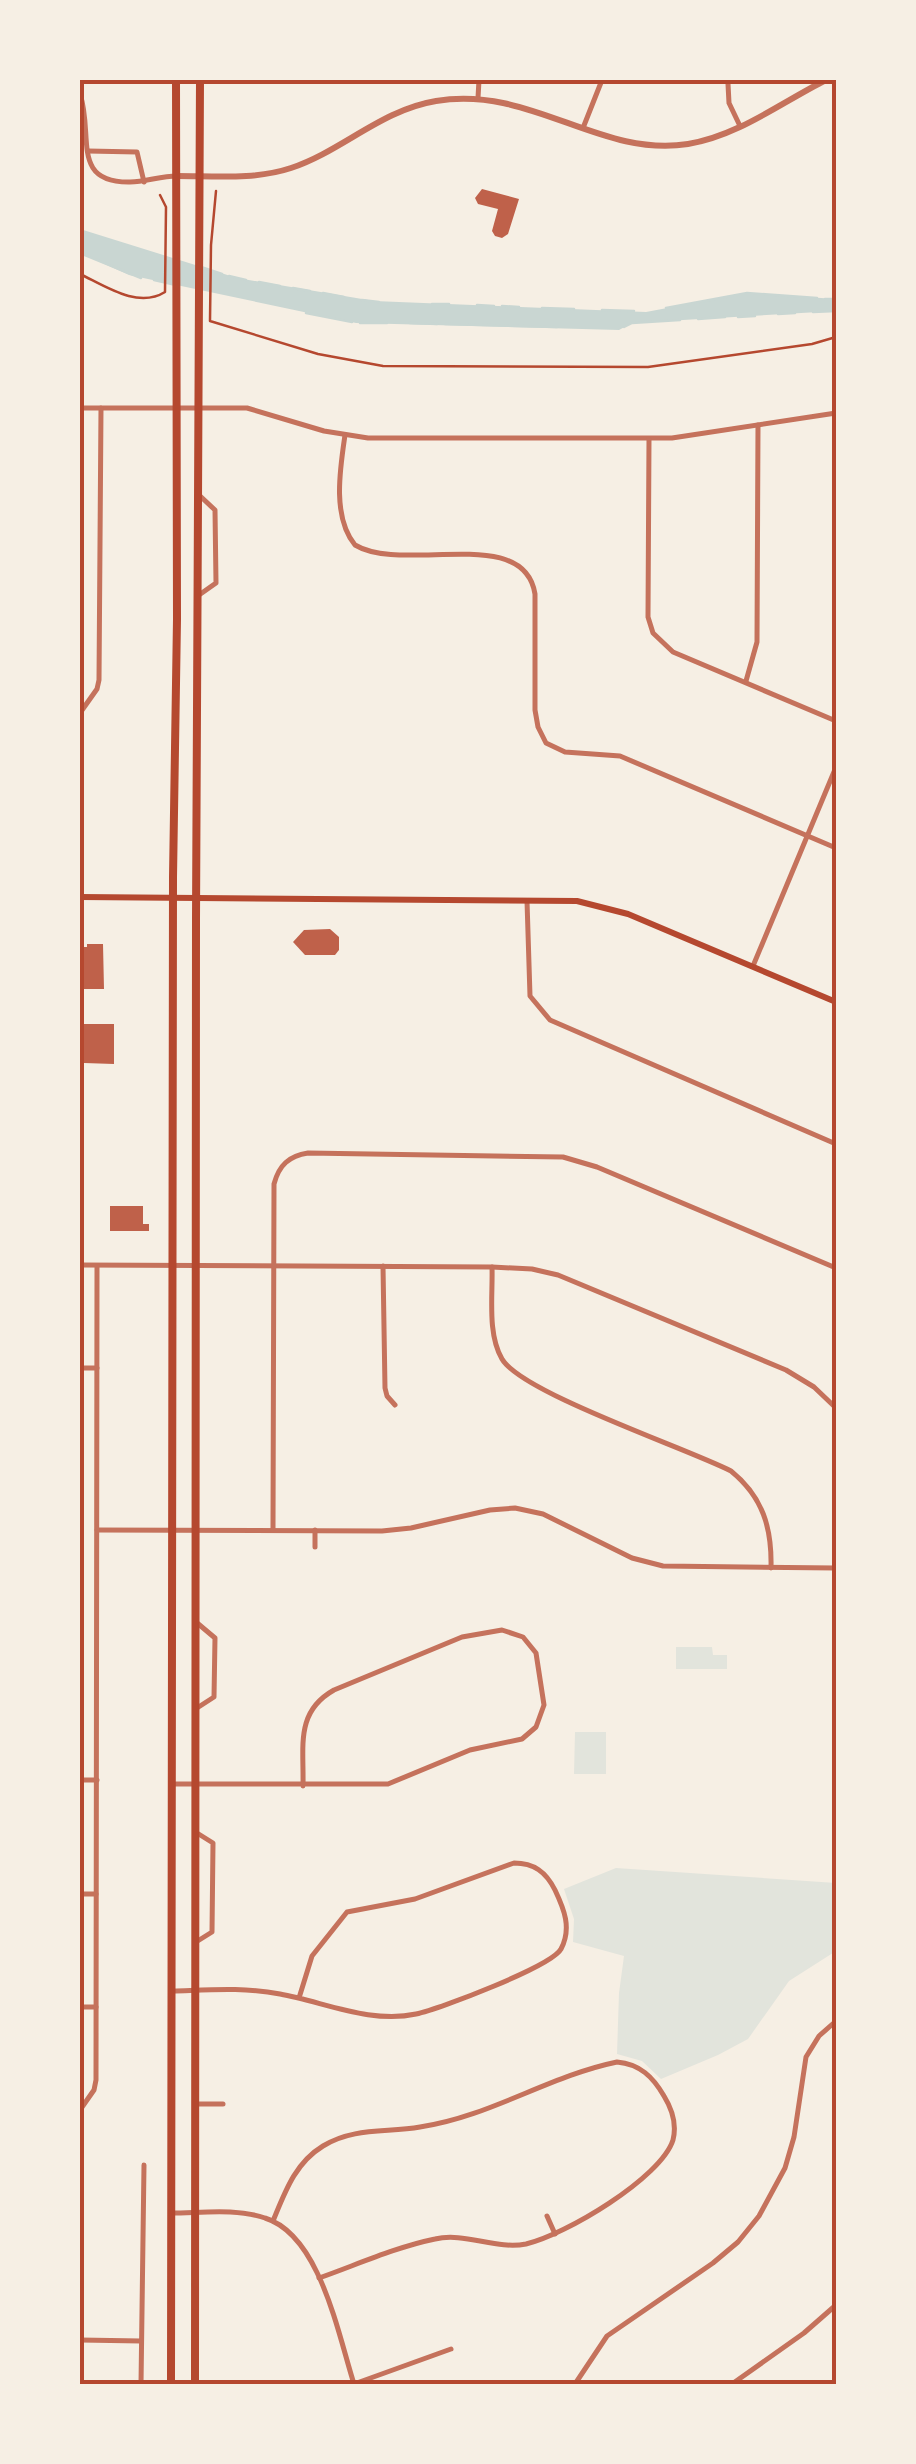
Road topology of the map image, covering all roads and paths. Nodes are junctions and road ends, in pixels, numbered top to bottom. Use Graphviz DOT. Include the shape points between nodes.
graph roads {
  1 [pos="176,80"];
  2 [pos="200,80"];
  3 [pos="479,80"];
  4 [pos="602,80"];
  5 [pos="826,80"];
  6 [pos="728,84"];
  7 [pos="80,94"];
  8 [pos="478,98"];
  9 [pos="740,126"];
  10 [pos="583,128"];
  11 [pos="88,151"];
  12 [pos="177,176"];
  13 [pos="201,176"];
  14 [pos="144,182"];
  15 [pos="216,191"];
  16 [pos="160,195"];
  17 [pos="80,274"];
  18 [pos="836,337"];
  19 [pos="80,408"];
  20 [pos="101,408"];
  21 [pos="177,408"];
  22 [pos="198,408"];
  23 [pos="836,413"];
  24 [pos="758,426"];
  25 [pos="345,435"];
  26 [pos="649,439"];
  27 [pos="200,495"];
  28 [pos="199,595"];
  29 [pos="746,682"];
  30 [pos="80,712"];
  31 [pos="836,720"];
  32 [pos="546,743"];
  33 [pos="539,751"];
  34 [pos="836,767"];
  35 [pos="805,836"];
  36 [pos="836,848"];
  37 [pos="80,897"];
  38 [pos="174,897"];
  39 [pos="196,897"];
  40 [pos="528,898"];
  41 [pos="753,966"];
  42 [pos="836,1002"];
  43 [pos="836,1144"];
  44 [pos="80,1265"];
  45 [pos="97,1266"];
  46 [pos="173,1266"];
  47 [pos="196,1266"];
  48 [pos="273,1266"];
  49 [pos="383,1266"];
  50 [pos="492,1266"];
  51 [pos="836,1268"];
  52 [pos="80,1368"];
  53 [pos="98,1368"];
  54 [pos="395,1405"];
  55 [pos="836,1408"];
  56 [pos="97,1530"];
  57 [pos="196,1530"];
  58 [pos="273,1530"];
  59 [pos="315,1530"];
  60 [pos="174,1531"];
  61 [pos="315,1547"];
  62 [pos="771,1568"];
  63 [pos="836,1568"];
  64 [pos="196,1622"];
  65 [pos="195,1710"];
  66 [pos="80,1780"];
  67 [pos="97,1780"];
  68 [pos="173,1784"];
  69 [pos="194,1784"];
  70 [pos="303,1786"];
  71 [pos="195,1831"];
  72 [pos="80,1894"];
  73 [pos="96,1894"];
  74 [pos="196,1942"];
  75 [pos="196,1990"];
  76 [pos="173,1991"];
  77 [pos="300,1998"];
  78 [pos="80,2007"];
  79 [pos="96,2007"];
  80 [pos="836,2021"];
  81 [pos="196,2104"];
  82 [pos="224,2104"];
  83 [pos="80,2110"];
  84 [pos="144,2166"];
  85 [pos="171,2213"];
  86 [pos="195,2213"];
  87 [pos="547,2216"];
  88 [pos="274,2221"];
  89 [pos="555,2234"];
  90 [pos="319,2278"];
  91 [pos="836,2305"];
  92 [pos="80,2340"];
  93 [pos="141,2341"];
  94 [pos="451,2349"];
  95 [pos="141,2384"];
  96 [pos="172,2384"];
  97 [pos="195,2384"];
  98 [pos="354,2384"];
  99 [pos="575,2384"];
  100 [pos="732,2384"];
  1 -- 12 [label="main road"];
  2 -- 13 [label="main road"];
  3 -- 8 [label="street"];
  4 -- 10 [label="street"];
  5 -- 9 [label="street"];
  6 -- 9 [label="street"];
  7 -- 11 [label="street"];
  8 -- 10 [label="street"];
  8 -- 13 [label="street" via="404,110 292,168"];
  9 -- 10 [label="street" via="692,143 655,145"];
  11 -- 14 [label="street" via="100,178"];
  11 -- 14 [label="street" via="137,152"];
  12 -- 13 [label="street"];
  12 -- 14 [label="street"];
  12 -- 21 [label="main road"];
  13 -- 22 [label="main road"];
  15 -- 18 [label="path" via="210,321 318,354 382,366 648,367"];
  16 -- 17 [label="path" via="166,207 166,290 137,298"];
  19 -- 20 [label="street"];
  20 -- 21 [label="street"];
  20 -- 30 [label="street" via="99,680"];
  21 -- 22 [label="street"];
  21 -- 38 [label="main road"];
  22 -- 25 [label="street" via="258,410"];
  22 -- 27 [label="main road"];
  23 -- 24 [label="street"];
  24 -- 26 [label="street"];
  24 -- 29 [label="street" via="757,642"];
  25 -- 26 [label="street"];
  25 -- 32 [label="street" via="341,519 355,545 381,555 499,556 518,562 530,576 535,710"];
  26 -- 29 [label="street" via="652,634 673,652"];
  27 -- 28 [label="main road"];
  27 -- 28 [label="street" via="216,510 216,583"];
  28 -- 39 [label="main road"];
  29 -- 31 [label="street"];
  32 -- 33 [label="street"];
  32 -- 35 [label="street" via="565,752 620,756"];
  34 -- 35 [label="street"];
  35 -- 36 [label="street"];
  35 -- 41 [label="street"];
  37 -- 38 [label="main road"];
  38 -- 39 [label="main road"];
  38 -- 46 [label="main road"];
  39 -- 40 [label="main road"];
  39 -- 47 [label="main road"];
  40 -- 41 [label="main road" via="610,908"];
  40 -- 43 [label="street" via="530,996 550,1020"];
  41 -- 42 [label="main road"];
  44 -- 45 [label="street"];
  45 -- 46 [label="street"];
  45 -- 53 [label="street"];
  46 -- 47 [label="street"];
  46 -- 60 [label="main road"];
  47 -- 48 [label="street"];
  47 -- 57 [label="main road"];
  48 -- 49 [label="street"];
  48 -- 51 [label="street" via="274,1184 289,1158 479,1154 576,1160"];
  48 -- 58 [label="street"];
  49 -- 50 [label="street"];
  49 -- 54 [label="street" via="385,1388"];
  50 -- 55 [label="street" via="544,1270 581,1283 786,1370"];
  50 -- 62 [label="street" via="494,1339 508,1368 731,1472 760,1504 772,1542"];
  52 -- 53 [label="street"];
  53 -- 56 [label="street"];
  56 -- 60 [label="street"];
  56 -- 67 [label="street"];
  57 -- 58 [label="street"];
  57 -- 60 [label="street"];
  57 -- 64 [label="main road"];
  58 -- 59 [label="street"];
  59 -- 61 [label="street"];
  59 -- 62 [label="street" via="396,1530 515,1508 653,1564"];
  60 -- 68 [label="main road"];
  62 -- 63 [label="street"];
  64 -- 65 [label="main road"];
  64 -- 65 [label="street" via="215,1638 214,1697"];
  65 -- 69 [label="main road"];
  66 -- 67 [label="street"];
  67 -- 73 [label="street"];
  68 -- 69 [label="street"];
  68 -- 76 [label="main road"];
  69 -- 70 [label="street"];
  69 -- 71 [label="main road"];
  70 -- 70 [label="street" via="388,1784 470,1750 522,1739 536,1727 544,1705 536,1654 513,1632 477,1633 334,1690 306,1719"];
  71 -- 74 [label="main road"];
  71 -- 74 [label="street" via="214,1843 212,1932"];
  72 -- 73 [label="street"];
  73 -- 79 [label="street"];
  74 -- 75 [label="main road"];
  75 -- 76 [label="street"];
  75 -- 77 [label="street"];
  75 -- 81 [label="main road"];
  76 -- 85 [label="main road"];
  77 -- 77 [label="street" via="366,2014 422,2013 546,1963 562,1948 566,1917 548,1877 524,1863 502,1865 416,1899 354,1909 312,1956"];
  78 -- 79 [label="street"];
  79 -- 83 [label="street" via="96,2080"];
  80 -- 99 [label="street" via="806,2057 790,2152 759,2216 721,2256 607,2336"];
  81 -- 82 [label="street"];
  81 -- 86 [label="main road"];
  84 -- 93 [label="street"];
  85 -- 86 [label="street"];
  85 -- 96 [label="main road"];
  86 -- 88 [label="street"];
  86 -- 97 [label="main road"];
  87 -- 89 [label="street"];
  88 -- 89 [label="street" via="302,2163 346,2136 449,2122 617,2062 638,2067 658,2086 674,2120 672,2142 661,2160 590,2217"];
  88 -- 90 [label="street" via="299,2240"];
  89 -- 90 [label="street" via="509,2245 439,2238"];
  90 -- 98 [label="street"];
  91 -- 100 [label="street"];
  92 -- 93 [label="street"];
  93 -- 95 [label="street"];
  94 -- 98 [label="street"];
}
